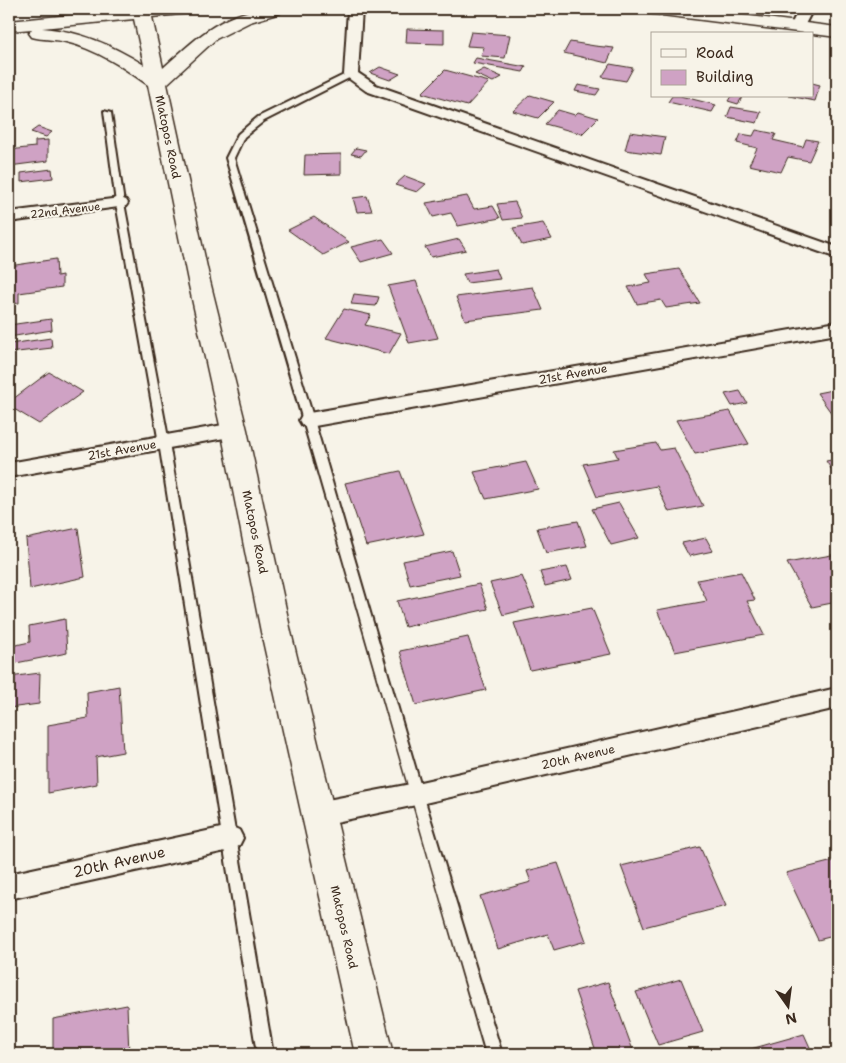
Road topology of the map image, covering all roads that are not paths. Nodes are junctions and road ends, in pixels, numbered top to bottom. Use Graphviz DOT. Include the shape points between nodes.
graph roads {
  1 [pos="50,9"];
  2 [pos="183,9"];
  3 [pos="274,9"];
  4 [pos="356,9"];
  5 [pos="654,9"];
  6 [pos="806,9"];
  7 [pos="142,11"];
  8 [pos="9,22"];
  9 [pos="9,26"];
  10 [pos="797,26"];
  11 [pos="9,31"];
  12 [pos="837,32"];
  13 [pos="351,75"];
  14 [pos="157,82"];
  15 [pos="107,113"];
  16 [pos="120,202"];
  17 [pos="9,217"];
  18 [pos="837,253"];
  19 [pos="837,328"];
  20 [pos="310,420"];
  21 [pos="234,430"];
  22 [pos="164,443"];
  23 [pos="9,470"];
  24 [pos="837,698"];
  25 [pos="416,794"];
  26 [pos="317,814"];
  27 [pos="230,838"];
  28 [pos="9,887"];
  29 [pos="265,1054"];
  30 [pos="374,1054"];
  31 [pos="494,1054"];
  1 -- 8 [label="main road"];
  2 -- 7 [label="main road"];
  3 -- 14 [label="main road" via="244,18 210,35"];
  4 -- 13 [label="street"];
  5 -- 10 [label="main road"];
  6 -- 10 [label="street"];
  7 -- 9 [label="main road"];
  7 -- 14 [label="main road, Matopos Road"];
  10 -- 12 [label="main road"];
  11 -- 14 [label="main road" via="66,36 101,48"];
  13 -- 18 [label="street" via="371,88"];
  13 -- 20 [label="lane" via="261,119 241,136 230,158"];
  14 -- 21 [label="main road, Matopos Road"];
  15 -- 16 [label="lane"];
  16 -- 17 [label="street, 22nd Avenue"];
  16 -- 22 [label="lane"];
  19 -- 20 [label="street, 21st Avenue"];
  20 -- 25 [label="lane"];
  21 -- 22 [label="street, 21st Avenue"];
  21 -- 26 [label="main road, Matopos Road"];
  22 -- 23 [label="street, 21st Avenue"];
  22 -- 27 [label="lane"];
  24 -- 25 [label="street, 20th Avenue"];
  25 -- 26 [label="street, 20th Avenue"];
  25 -- 31 [label="lane"];
  26 -- 30 [label="main road, Matopos Road"];
  27 -- 28 [label="street, 20th Avenue"];
  27 -- 29 [label="lane"];
}
